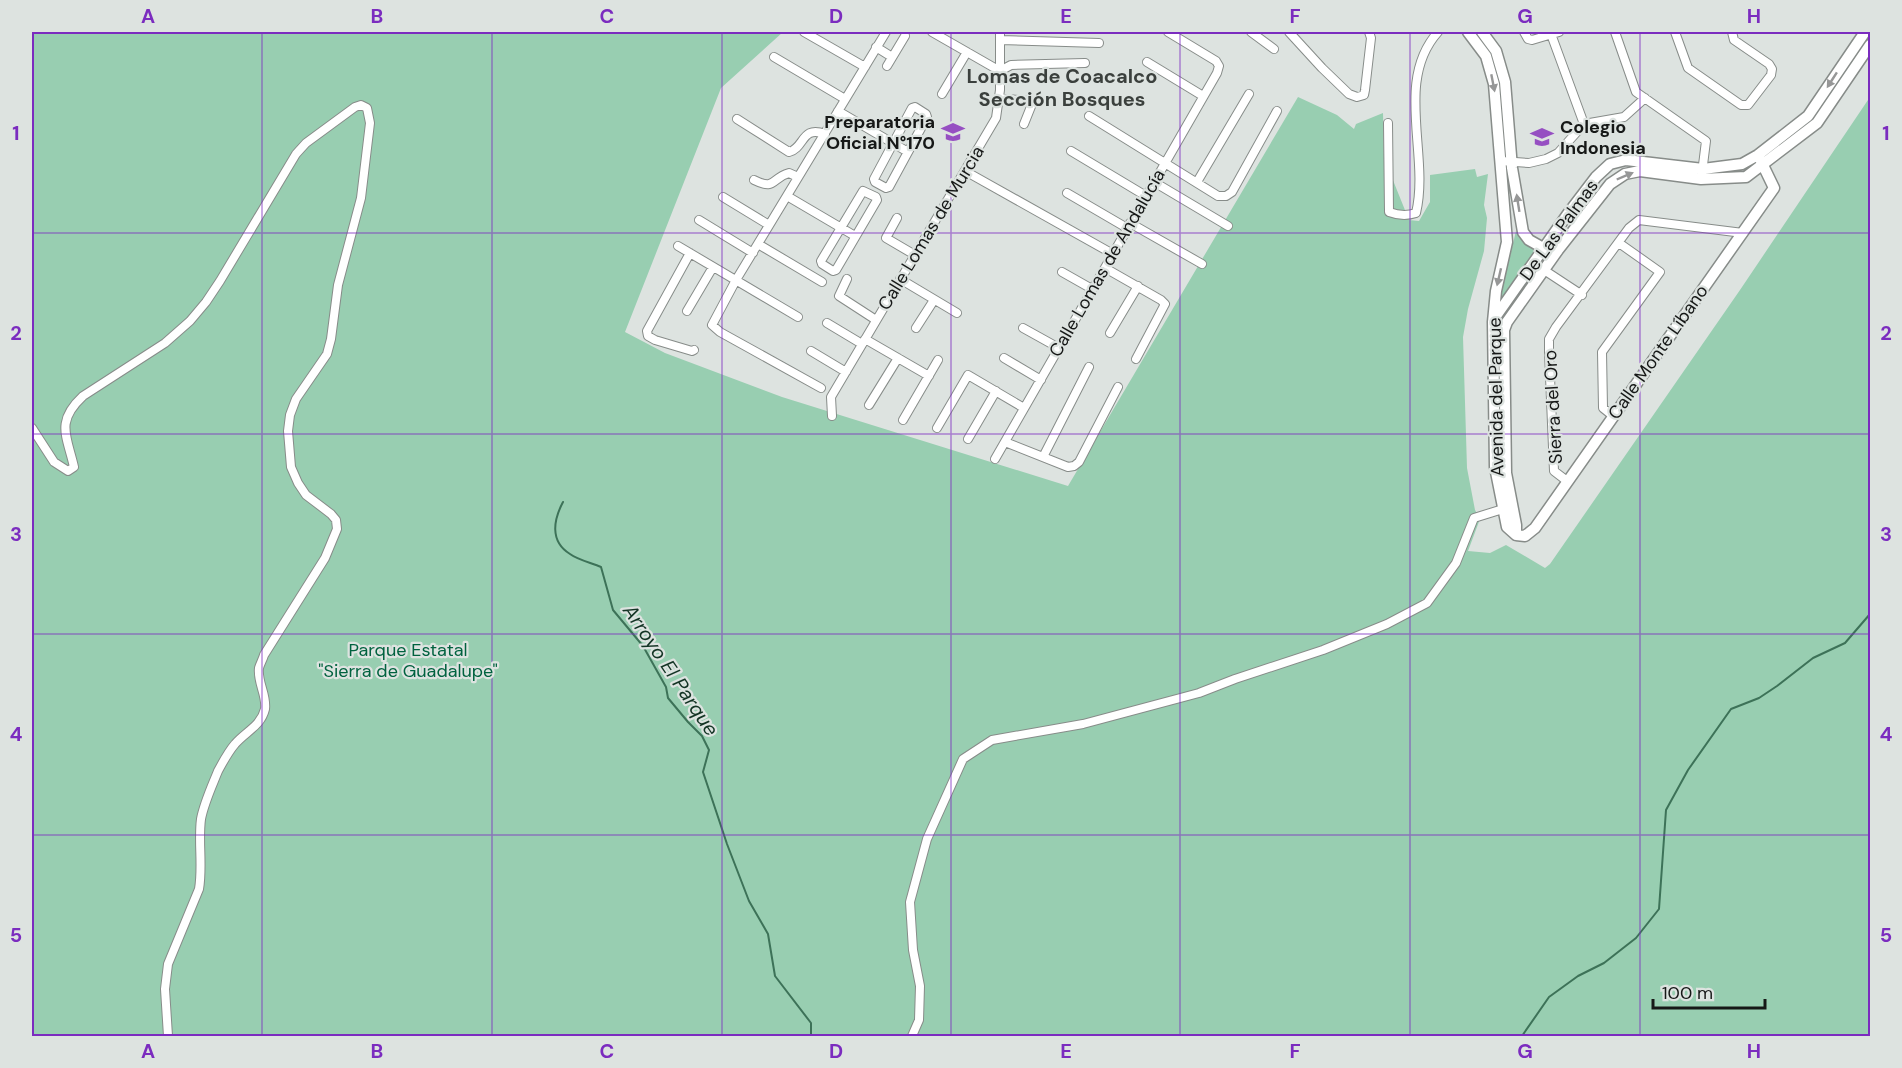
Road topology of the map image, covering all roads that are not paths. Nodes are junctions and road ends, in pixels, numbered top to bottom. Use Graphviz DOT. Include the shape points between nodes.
graph roads {
  1 [pos="804,32"];
  2 [pos="886,32"];
  3 [pos="932,32"];
  4 [pos="1168,32"];
  5 [pos="1251,32"];
  6 [pos="1289,32"];
  7 [pos="1369,32"];
  8 [pos="1438,32"];
  9 [pos="1468,32"];
  10 [pos="1482,32"];
  11 [pos="1615,32"];
  12 [pos="1675,32"];
  13 [pos="1732,32"];
  14 [pos="1865,32"];
  15 [pos="1555,33"];
  16 [pos="1526,35"];
  17 [pos="905,36"];
  18 [pos="1000,36"];
  19 [pos="1099,43"];
  20 [pos="1870,45"];
  21 [pos="876,48"];
  22 [pos="1274,50"];
  23 [pos="967,52"];
  24 [pos="774,57"];
  25 [pos="892,57"];
  26 [pos="1147,62"];
  27 [pos="1086,63"];
  28 [pos="864,66"];
  29 [pos="887,66"];
  30 [pos="1000,70"];
  31 [pos="942,94"];
  32 [pos="1249,94"];
  33 [pos="1203,96"];
  34 [pos="999,98"];
  35 [pos="1645,98"];
  36 [pos="845,99"];
  37 [pos="838,111"];
  38 [pos="1277,111"];
  39 [pos="1089,116"];
  40 [pos="737,119"];
  41 [pos="1813,120"];
  42 [pos="1388,123"];
  43 [pos="1024,124"];
  44 [pos="1584,124"];
  45 [pos="825,134"];
  46 [pos="893,143"];
  47 [pos="1071,151"];
  48 [pos="908,152"];
  49 [pos="1760,160"];
  50 [pos="1506,162"];
  51 [pos="1164,163"];
  52 [pos="965,171"];
  53 [pos="1702,174"];
  54 [pos="798,177"];
  55 [pos="754,180"];
  56 [pos="1197,182"];
  57 [pos="1154,183"];
  58 [pos="1067,193"];
  59 [pos="787,196"];
  60 [pos="1146,196"];
  61 [pos="723,197"];
  62 [pos="1570,212"];
  63 [pos="897,218"];
  64 [pos="1582,219"];
  65 [pos="699,220"];
  66 [pos="770,225"];
  67 [pos="1129,226"];
  68 [pos="1228,226"];
  69 [pos="841,228"];
  70 [pos="1743,233"];
  71 [pos="855,236"];
  72 [pos="1619,243"];
  73 [pos="758,244"];
  74 [pos="678,246"];
  75 [pos="1545,249"];
  76 [pos="1558,250"];
  77 [pos="753,252"];
  78 [pos="690,253"];
  79 [pos="1113,254"];
  80 [pos="915,255"];
  81 [pos="1202,264"];
  82 [pos="713,267"];
  83 [pos="1105,268"];
  84 [pos="1544,270"];
  85 [pos="1062,272"];
  86 [pos="848,279"];
  87 [pos="900,279"];
  88 [pos="736,280"];
  89 [pos="822,282"];
  90 [pos="1138,286"];
  91 [pos="1092,290"];
  92 [pos="1582,295"];
  93 [pos="934,300"];
  94 [pos="687,311"];
  95 [pos="957,313"];
  96 [pos="798,317"];
  97 [pos="876,320"];
  98 [pos="1493,322"];
  99 [pos="827,323"];
  100 [pos="916,328"];
  101 [pos="1023,328"];
  102 [pos="1110,333"];
  103 [pos="863,341"];
  104 [pos="1059,348"];
  105 [pos="694,350"];
  106 [pos="811,351"];
  107 [pos="898,358"];
  108 [pos="1004,358"];
  109 [pos="1136,359"];
  110 [pos="938,360"];
  111 [pos="1499,363"];
  112 [pos="1089,367"];
  113 [pos="846,372"];
  114 [pos="929,376"];
  115 [pos="1041,380"];
  116 [pos="1118,387"];
  117 [pos="821,388"];
  118 [pos="996,391"];
  119 [pos="869,405"];
  120 [pos="1024,408"];
  121 [pos="832,416"];
  122 [pos="1613,416"];
  123 [pos="903,420"];
  124 [pos="32,428"];
  125 [pos="937,428"];
  126 [pos="968,439"];
  127 [pos="1005,442"];
  128 [pos="1042,457"];
  129 [pos="995,459"];
  130 [pos="1567,481"];
  131 [pos="1503,509"];
  132 [pos="1516,535"];
  133 [pos="168,1036"];
  134 [pos="912,1036"];
  1 -- 28 [label="street"];
  2 -- 21 [label="street"];
  3 -- 23 [label="street"];
  4 -- 33 [label="street, Calle Lomas de Andalucía" via="1219,66"];
  5 -- 22 [label="street"];
  6 -- 7 [label="street" via="1349,94 1357,97 1364,95 1365,90"];
  8 -- 42 [label="street" via="1421,57 1416,92 1416,213 1389,212"];
  9 -- 50 [label="street, Avenida del Parque, one-way" via="1486,56"];
  10 -- 50 [label="street, Avenida del Parque" via="1497,51 1505,82"];
  11 -- 35 [label="street" via="1636,92"];
  12 -- 13 [label="street" via="1688,68 1742,105 1748,105 1772,69 1734,40"];
  14 -- 41 [label="street, De Las Palmas, one-way"];
  15 -- 16 [label="street"];
  15 -- 44 [label="street"];
  17 -- 25 [label="street"];
  18 -- 19 [label="street"];
  18 -- 30 [label="street, Calle Lomas de Murcia"];
  20 -- 41 [label="street, De Las Palmas"];
  21 -- 25 [label="street"];
  21 -- 28 [label="street"];
  23 -- 30 [label="street"];
  23 -- 31 [label="street"];
  24 -- 36 [label="street"];
  25 -- 29 [label="street"];
  26 -- 33 [label="street"];
  27 -- 30 [label="street" via="1011,65"];
  28 -- 36 [label="street"];
  30 -- 34 [label="street, Calle Lomas de Murcia"];
  32 -- 56 [label="street"];
  33 -- 51 [label="street, Calle Lomas de Andalucía"];
  34 -- 43 [label="street" via="1032,104"];
  34 -- 52 [label="street, Calle Lomas de Murcia" via="996,118"];
  35 -- 44 [label="street" via="1624,117"];
  35 -- 53 [label="street" via="1706,141"];
  36 -- 37 [label="street"];
  37 -- 45 [label="street"];
  37 -- 46 [label="street"];
  38 -- 56 [label="street" via="1232,192 1218,196"];
  39 -- 51 [label="street"];
  40 -- 45 [label="street" via="789,152 796,149 806,134"];
  41 -- 49 [label="street, De Las Palmas"];
  44 -- 50 [label="street" via="1558,153 1546,159"];
  45 -- 54 [label="street"];
  46 -- 48 [label="street"];
  46 -- 48 [label="street" via="915,107 927,117"];
  46 -- 48 [label="street" via="875,182 889,187"];
  47 -- 60 [label="street"];
  49 -- 53 [label="street, De Las Palmas" via="1746,177"];
  49 -- 70 [label="street, Calle Monte Líbano" via="1774,188"];
  75 -- 50 [label="street, Avenida del Parque, one-way" via="1523,232"];
  50 -- 98 [label="street, Avenida del Parque, one-way" via="1507,242"];
  51 -- 56 [label="street"];
  51 -- 57 [label="street, Calle Lomas de Andalucía"];
  52 -- 79 [label="street"];
  52 -- 80 [label="street, Calle Lomas de Murcia"];
  53 -- 62 [label="street, De Las Palmas" via="1626,160 1610,164"];
  64 -- 53 [label="street, De Las Palmas, one-way" via="1610,184 1624,174"];
  54 -- 55 [label="street" via="789,172 765,186"];
  54 -- 59 [label="street"];
  57 -- 60 [label="street, Calle Lomas de Andalucía"];
  57 -- 68 [label="street"];
  58 -- 67 [label="street"];
  59 -- 66 [label="street"];
  59 -- 69 [label="street"];
  60 -- 67 [label="street, Calle Lomas de Andalucía"];
  61 -- 66 [label="street"];
  62 -- 64 [label="street"];
  62 -- 75 [label="street, De Las Palmas"];
  63 -- 80 [label="street" via="886,238"];
  64 -- 76 [label="street, De Las Palmas"];
  65 -- 77 [label="street"];
  66 -- 73 [label="street"];
  67 -- 79 [label="street, Calle Lomas de Andalucía"];
  67 -- 81 [label="street"];
  69 -- 71 [label="street"];
  69 -- 71 [label="street" via="822,264 835,271"];
  69 -- 71 [label="street" via="866,191 877,200"];
  70 -- 72 [label="street, Sierra del Oro" via="1639,220"];
  70 -- 122 [label="street, Calle Monte Líbano"];
  72 -- 92 [label="street, Sierra del Oro"];
  72 -- 122 [label="street" via="1660,272 1602,352 1603,408"];
  73 -- 77 [label="street"];
  73 -- 89 [label="street"];
  74 -- 78 [label="street"];
  75 -- 98 [label="street, De Las Palmas"];
  76 -- 84 [label="street, Avenida del Parque"];
  77 -- 88 [label="street"];
  78 -- 82 [label="street"];
  78 -- 105 [label="street" via="647,331 655,340"];
  79 -- 83 [label="street, Calle Lomas de Andalucía"];
  80 -- 87 [label="street, Calle Lomas de Murcia"];
  82 -- 88 [label="street"];
  82 -- 94 [label="street"];
  83 -- 90 [label="street"];
  83 -- 91 [label="street, Calle Lomas de Andalucía"];
  84 -- 92 [label="street"];
  84 -- 111 [label="street, Avenida del Parque" via="1505,326"];
  85 -- 91 [label="street"];
  86 -- 97 [label="street" via="839,296"];
  87 -- 93 [label="street"];
  87 -- 97 [label="street, Calle Lomas de Murcia"];
  88 -- 96 [label="street"];
  88 -- 117 [label="street" via="712,325"];
  90 -- 102 [label="street"];
  90 -- 109 [label="street" via="1161,300 1165,307"];
  91 -- 104 [label="street, Calle Lomas de Andalucía"];
  92 -- 130 [label="street, Sierra del Oro" via="1549,339 1554,471"];
  93 -- 95 [label="street"];
  93 -- 100 [label="street"];
  97 -- 103 [label="street, Calle Lomas de Murcia"];
  98 -- 111 [label="street, Avenida del Parque"];
  99 -- 103 [label="street"];
  101 -- 104 [label="street"];
  103 -- 107 [label="street"];
  103 -- 113 [label="street, Calle Lomas de Murcia"];
  104 -- 115 [label="street, Calle Lomas de Andalucía"];
  106 -- 113 [label="street"];
  107 -- 114 [label="street"];
  107 -- 119 [label="street"];
  108 -- 115 [label="street"];
  110 -- 114 [label="street"];
  111 -- 131 [label="street, Avenida del Parque" via="1495,467"];
  111 -- 132 [label="street, Avenida del Parque" via="1506,473"];
  112 -- 128 [label="street"];
  113 -- 121 [label="street, Calle Lomas de Murcia" via="831,397"];
  114 -- 123 [label="street"];
  115 -- 120 [label="street, Calle Lomas de Andalucía"];
  116 -- 128 [label="street" via="1079,462 1068,467"];
  118 -- 120 [label="street"];
  118 -- 125 [label="street" via="966,376"];
  118 -- 126 [label="street"];
  120 -- 127 [label="street, Calle Lomas de Andalucía"];
  122 -- 130 [label="street, Calle Monte Líbano"];
  124 -- 133 [label="street" via="54,462 72,470 65,422 75,404 165,343 190,321 220,281 296,154 355,107 368,108 370,123 361,198 338,285 331,339 327,354 296,399 288,431 291,467 298,483 306,495 331,514 337,529 325,558 264,655 259,679 265,710 260,721 228,753 204,808 199,889 165,977"];
  127 -- 128 [label="street"];
  127 -- 129 [label="street, Calle Lomas de Andalucía"];
  130 -- 132 [label="street, Calle Monte Líbano" via="1531,533"];
  131 -- 132 [label="street, Avenida del Parque" via="1506,527"];
  131 -- 134 [label="street" via="1474,518 1456,563 1427,603 1388,624 1199,693 1083,724 992,740 963,759 927,839 910,902 920,986 919,1020"];
}
